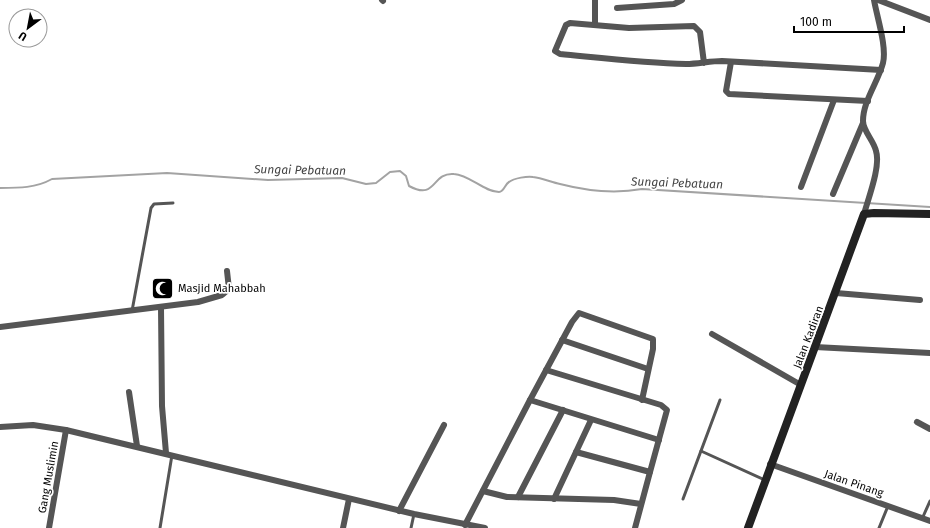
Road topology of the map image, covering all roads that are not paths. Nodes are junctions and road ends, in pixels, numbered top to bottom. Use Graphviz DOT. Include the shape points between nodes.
graph roads {
  1 [pos="595,0"];
  2 [pos="682,0"];
  3 [pos="874,0"];
  4 [pos="878,0"];
  5 [pos="617,8"];
  6 [pos="930,20"];
  7 [pos="595,25"];
  8 [pos="731,62"];
  9 [pos="704,63"];
  10 [pos="881,70"];
  11 [pos="834,100"];
  12 [pos="868,102"];
  13 [pos="863,123"];
  14 [pos="801,187"];
  15 [pos="833,194"];
  16 [pos="173,203"];
  17 [pos="864,214"];
  18 [pos="930,214"];
  19 [pos="227,271"];
  20 [pos="836,293"];
  21 [pos="920,300"];
  22 [pos="161,308"];
  23 [pos="132,311"];
  24 [pos="0,327"];
  25 [pos="712,334"];
  26 [pos="562,340"];
  27 [pos="815,347"];
  28 [pos="930,353"];
  29 [pos="648,369"];
  30 [pos="546,370"];
  31 [pos="801,385"];
  32 [pos="129,392"];
  33 [pos="530,400"];
  34 [pos="642,400"];
  35 [pos="720,400"];
  36 [pos="563,410"];
  37 [pos="591,420"];
  38 [pos="918,422"];
  39 [pos="444,425"];
  40 [pos="0,427"];
  41 [pos="930,429"];
  42 [pos="66,430"];
  43 [pos="659,440"];
  44 [pos="137,446"];
  45 [pos="701,451"];
  46 [pos="576,452"];
  47 [pos="169,454"];
  48 [pos="770,464"];
  49 [pos="650,472"];
  50 [pos="765,480"];
  51 [pos="483,491"];
  52 [pos="518,498"];
  53 [pos="349,499"];
  54 [pos="554,499"];
  55 [pos="683,499"];
  56 [pos="930,501"];
  57 [pos="641,504"];
  58 [pos="888,506"];
  59 [pos="399,511"];
  60 [pos="414,514"];
  61 [pos="922,519"];
  62 [pos="930,521"];
  63 [pos="465,525"];
  64 [pos="50,528"];
  65 [pos="160,528"];
  66 [pos="343,528"];
  67 [pos="411,528"];
  68 [pos="485,528"];
  69 [pos="635,528"];
  70 [pos="748,528"];
  71 [pos="879,528"];
  1 -- 7 [label="street"];
  2 -- 5 [label="street" via="674,4"];
  3 -- 10 [label="street" via="884,52"];
  4 -- 6 [label="street"];
  7 -- 9 [label="street" via="629,28 694,26 700,32"];
  7 -- 9 [label="street" via="567,24 555,52"];
  8 -- 9 [label="street"];
  8 -- 10 [label="street"];
  8 -- 11 [label="street" via="726,91 728,94"];
  10 -- 12 [label="street"];
  11 -- 12 [label="street"];
  11 -- 14 [label="street"];
  12 -- 13 [label="street"];
  13 -- 15 [label="street"];
  13 -- 17 [label="street" via="877,156"];
  16 -- 23 [label="lane" via="154,204 151,208"];
  17 -- 18 [label="street"];
  17 -- 20 [label="street, Jalan Kadiran"];
  19 -- 22 [label="street" via="230,287 222,295"];
  20 -- 21 [label="street"];
  20 -- 27 [label="street, Jalan Kadiran"];
  22 -- 23 [label="street"];
  22 -- 47 [label="street" via="162,406"];
  23 -- 24 [label="street"];
  25 -- 31 [label="street"];
  26 -- 29 [label="street"];
  26 -- 29 [label="street" via="577,313 586,314 653,339"];
  26 -- 30 [label="street"];
  27 -- 28 [label="street"];
  27 -- 31 [label="street, Jalan Kadiran"];
  29 -- 34 [label="street"];
  30 -- 33 [label="street"];
  30 -- 34 [label="street"];
  31 -- 48 [label="street, Jalan Kadiran"];
  32 -- 44 [label="street"];
  33 -- 36 [label="street"];
  33 -- 51 [label="street"];
  34 -- 43 [label="street" via="661,405 667,410"];
  35 -- 45 [label="lane"];
  36 -- 37 [label="street"];
  36 -- 52 [label="street"];
  37 -- 43 [label="street"];
  37 -- 46 [label="street"];
  38 -- 41 [label="street"];
  39 -- 59 [label="street"];
  40 -- 42 [label="street" via="33,425"];
  42 -- 44 [label="street"];
  42 -- 64 [label="street, Gang Muslimin"];
  43 -- 49 [label="street"];
  44 -- 47 [label="street"];
  45 -- 50 [label="lane"];
  45 -- 55 [label="lane"];
  46 -- 49 [label="street"];
  46 -- 54 [label="street"];
  47 -- 53 [label="street"];
  47 -- 65 [label="lane"];
  48 -- 50 [label="street, Jalan Kadiran"];
  48 -- 58 [label="street, Jalan Pinang"];
  49 -- 57 [label="street"];
  50 -- 70 [label="street, Jalan Kadiran"];
  51 -- 52 [label="street"];
  51 -- 63 [label="street"];
  52 -- 54 [label="street"];
  53 -- 59 [label="street"];
  53 -- 66 [label="street"];
  54 -- 57 [label="street" via="614,500"];
  56 -- 61 [label="lane"];
  57 -- 69 [label="street"];
  58 -- 61 [label="street, Jalan Pinang"];
  58 -- 71 [label="lane"];
  59 -- 60 [label="street"];
  60 -- 63 [label="street"];
  60 -- 67 [label="lane"];
  61 -- 62 [label="street, Jalan Pinang"];
  63 -- 68 [label="street"];
}
